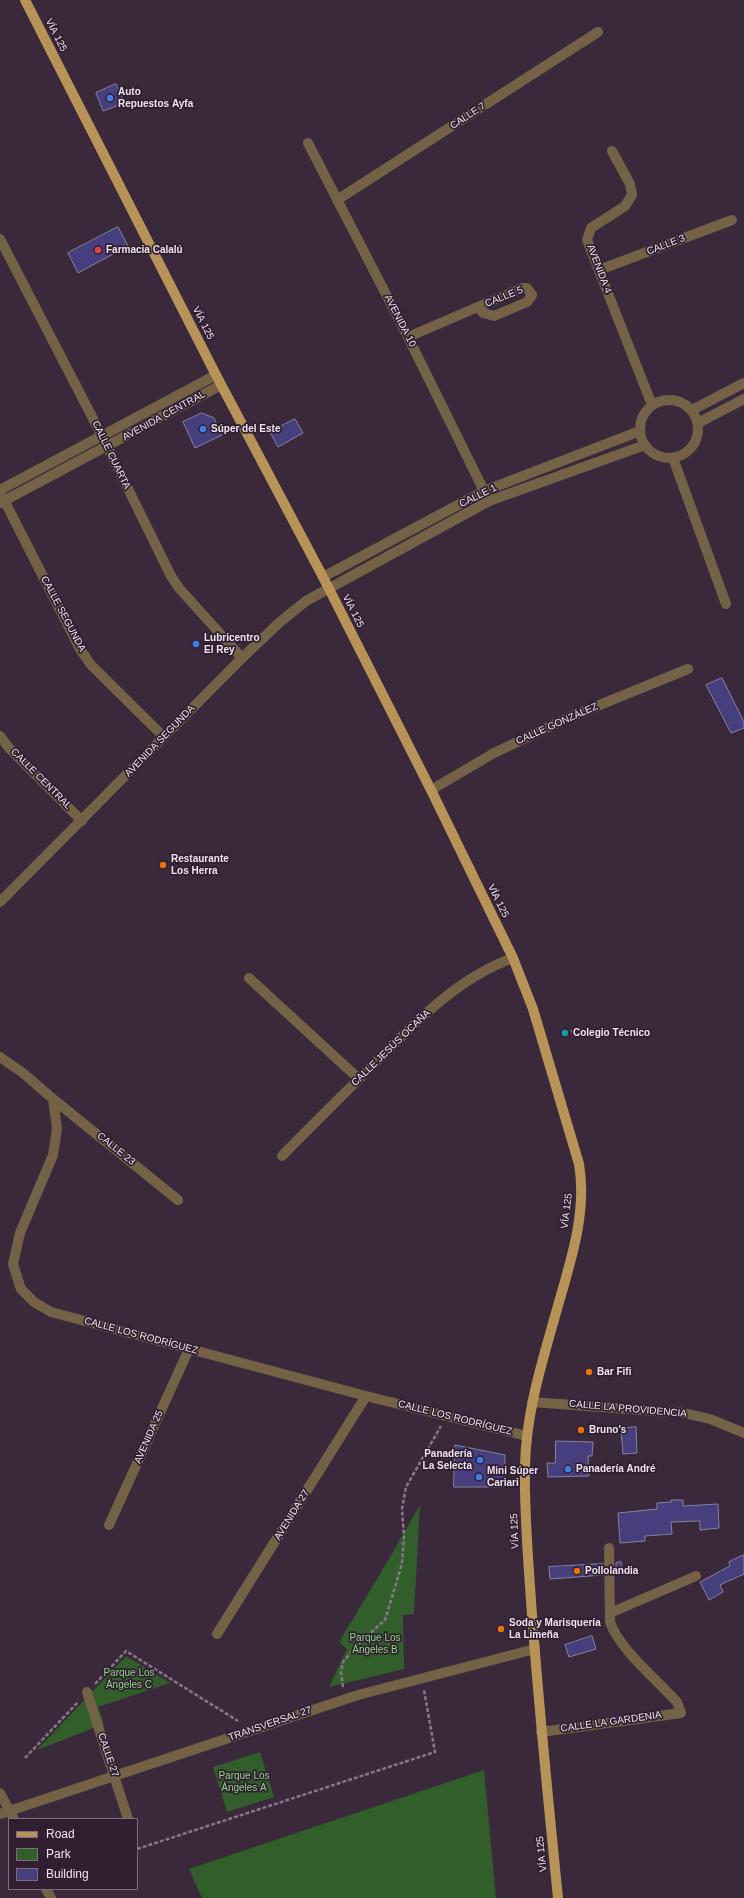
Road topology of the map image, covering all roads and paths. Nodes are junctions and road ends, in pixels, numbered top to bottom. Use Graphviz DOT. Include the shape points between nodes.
graph roads {
  1 [pos="25,0"];
  2 [pos="598,32"];
  3 [pos="308,143"];
  4 [pos="612,151"];
  5 [pos="337,200"];
  6 [pos="732,220"];
  7 [pos="0,239"];
  8 [pos="599,270"];
  9 [pos="479,307"];
  10 [pos="408,337"];
  11 [pos="216,374"];
  12 [pos="744,383"];
  13 [pos="221,385"];
  14 [pos="744,398"];
  15 [pos="652,405"];
  16 [pos="692,410"];
  17 [pos="698,423"];
  18 [pos="640,431"];
  19 [pos="102,436"];
  20 [pos="645,444"];
  21 [pos="107,447"];
  22 [pos="673,458"];
  23 [pos="486,496"];
  24 [pos="1,497"];
  25 [pos="322,577"];
  26 [pos="328,588"];
  27 [pos="726,604"];
  28 [pos="242,658"];
  29 [pos="688,669"];
  30 [pos="0,736"];
  31 [pos="164,737"];
  32 [pos="431,790"];
  33 [pos="82,821"];
  34 [pos="0,902"];
  35 [pos="513,958"];
  36 [pos="249,978"];
  37 [pos="576,1030"];
  38 [pos="565,1033"];
  39 [pos="0,1057"];
  40 [pos="359,1079"];
  41 [pos="53,1099"];
  42 [pos="282,1156"];
  43 [pos="178,1200"];
  44 [pos="188,1349"];
  45 [pos="366,1396"];
  46 [pos="532,1402"];
  47 [pos="447,1416"];
  48 [pos="744,1433"];
  49 [pos="527,1436"];
  50 [pos="109,1525"];
  51 [pos="609,1548"];
  52 [pos="696,1576"];
  53 [pos="610,1613"];
  54 [pos="217,1634"];
  55 [pos="534,1648"];
  56 [pos="421,1677"];
  57 [pos="87,1692"];
  58 [pos="345,1699"];
  59 [pos="252,1730"];
  60 [pos="541,1732"];
  61 [pos="25,1758"];
  62 [pos="115,1776"];
  63 [pos="0,1793"];
  64 [pos="8,1815"];
  65 [pos="128,1818"];
  66 [pos="138,1849"];
  67 [pos="558,1898"];
  1 -- 11 [label="main road, VÍA 125"];
  2 -- 5 [label="street, CALLE 7"];
  3 -- 5 [label="street, AVENIDA 10"];
  4 -- 8 [label="street, AVENIDA 4" via="630,184 632,195 625,206 591,228 587,240"];
  5 -- 10 [label="street, AVENIDA 10"];
  6 -- 8 [label="street, CALLE 3"];
  7 -- 19 [label="street, CALLE CUARTA"];
  8 -- 15 [label="street, AVENIDA 4"];
  9 -- 10 [label="street, CALLE 5"];
  10 -- 23 [label="street, AVENIDA 10"];
  11 -- 13 [label="main road, VÍA 125"];
  11 -- 19 [label="street, AVENIDA CENTRAL"];
  12 -- 16 [label="street"];
  13 -- 21 [label="street, AVENIDA CENTRAL"];
  13 -- 25 [label="main road, VÍA 125"];
  14 -- 17 [label="street"];
  15 -- 16 [label="street" via="660,401 673,400 686,404"];
  15 -- 18 [label="street" via="643,417"];
  16 -- 17 [label="street"];
  17 -- 22 [label="street" via="696,442 682,455"];
  18 -- 20 [label="street"];
  18 -- 23 [label="street, CALLE 1"];
  19 -- 21 [label="street, CALLE CUARTA"];
  19 -- 24 [label="street, AVENIDA CENTRAL"];
  20 -- 22 [label="street" via="657,455"];
  20 -- 23 [label="street, CALLE 1"];
  21 -- 24 [label="street, AVENIDA CENTRAL"];
  21 -- 28 [label="street, CALLE CUARTA" via="179,588"];
  22 -- 27 [label="street"];
  23 -- 25 [label="street, CALLE 1"];
  23 -- 26 [label="street, CALLE 1"];
  24 -- 31 [label="street, CALLE SEGUNDA" via="80,649 91,665"];
  25 -- 26 [label="main road, VÍA 125"];
  26 -- 28 [label="street, AVENIDA SEGUNDA" via="306,601 280,622"];
  26 -- 32 [label="main road, VÍA 125"];
  28 -- 31 [label="street, AVENIDA SEGUNDA"];
  29 -- 32 [label="street, CALLE GONZÁLEZ" via="570,716 494,753"];
  30 -- 33 [label="street, CALLE CENTRAL"];
  31 -- 33 [label="street, AVENIDA SEGUNDA"];
  32 -- 35 [label="main road, VÍA 125"];
  33 -- 34 [label="street, AVENIDA SEGUNDA"];
  35 -- 40 [label="street, CALLE JESÚS OCAÑA" via="494,965 440,1001"];
  35 -- 46 [label="main road, VÍA 125" via="532,1009 579,1164 582,1183 581,1209 570,1264"];
  36 -- 40 [label="street"];
  37 -- 38 [label="path"];
  39 -- 41 [label="street"];
  40 -- 42 [label="street, CALLE JESÚS OCAÑA"];
  41 -- 43 [label="street, CALLE 23"];
  41 -- 44 [label="street, CALLE LOS RODRÍGUEZ" via="57,1129 53,1155 20,1233 13,1264 22,1289 34,1302 51,1312"];
  44 -- 45 [label="street, CALLE LOS RODRÍGUEZ"];
  44 -- 50 [label="street, AVENIDA 25"];
  45 -- 47 [label="street, CALLE LOS RODRÍGUEZ"];
  45 -- 54 [label="street, AVENIDA 27"];
  46 -- 48 [label="street, CALLE LA PROVIDENCIA" via="684,1412 710,1418"];
  46 -- 49 [label="main road, VÍA 125"];
  47 -- 49 [label="street, CALLE LOS RODRÍGUEZ"];
  47 -- 58 [label="path" via="406,1487 402,1509 402,1564 385,1620 360,1642 343,1662 341,1672"];
  49 -- 55 [label="main road, VÍA 125" via="525,1466"];
  51 -- 53 [label="street"];
  52 -- 53 [label="street"];
  53 -- 60 [label="street, CALLE LA GARDENIA" via="613,1632 623,1646 677,1702 681,1712"];
  55 -- 56 [label="street, TRANSVERSAL 27"];
  55 -- 60 [label="main road, VÍA 125"];
  56 -- 58 [label="street, TRANSVERSAL 27"];
  56 -- 66 [label="path" via="435,1752"];
  57 -- 59 [label="path" via="126,1651"];
  57 -- 61 [label="path"];
  57 -- 62 [label="street, CALLE 27"];
  58 -- 59 [label="street, TRANSVERSAL 27"];
  59 -- 62 [label="street, TRANSVERSAL 27"];
  60 -- 67 [label="main road, VÍA 125"];
  62 -- 64 [label="street, TRANSVERSAL 27"];
  62 -- 65 [label="street, CALLE 27"];
  63 -- 64 [label="street"];
}
